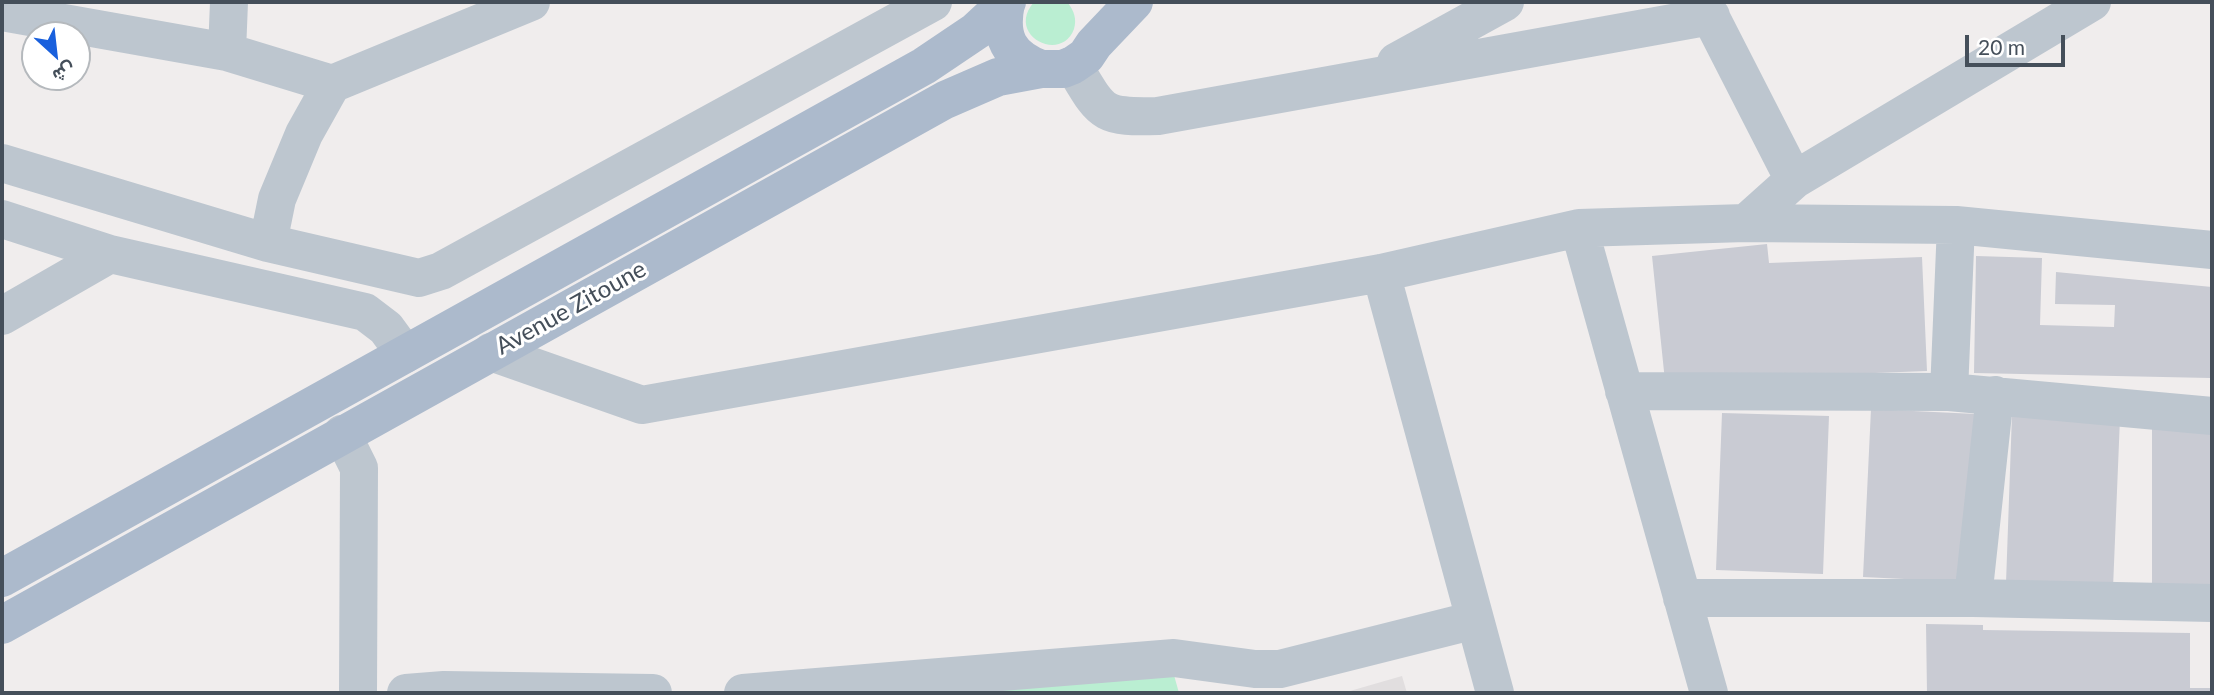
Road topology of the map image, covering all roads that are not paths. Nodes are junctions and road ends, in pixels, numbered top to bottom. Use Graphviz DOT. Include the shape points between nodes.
graph roads {
  1 [pos="229,2"];
  2 [pos="531,2"];
  3 [pos="933,2"];
  4 [pos="1097,2"];
  5 [pos="1134,2"];
  6 [pos="1505,2"];
  7 [pos="2092,2"];
  8 [pos="1007,3"];
  9 [pos="1707,9"];
  10 [pos="2,12"];
  11 [pos="76,13"];
  12 [pos="227,52"];
  13 [pos="1069,59"];
  14 [pos="1368,78"];
  15 [pos="332,84"];
  16 [pos="2,163"];
  17 [pos="1794,180"];
  18 [pos="2,219"];
  19 [pos="1746,223"];
  20 [pos="1956,225"];
  21 [pos="1578,228"];
  22 [pos="268,243"];
  23 [pos="2212,250"];
  24 [pos="110,254"];
  25 [pos="1381,273"];
  26 [pos="2,316"];
  27 [pos="491,352"];
  28 [pos="405,354"];
  29 [pos="1624,391"];
  30 [pos="1948,392"];
  31 [pos="1995,395"];
  32 [pos="2212,416"];
  33 [pos="342,434"];
  34 [pos="2,578"];
  35 [pos="1682,598"];
  36 [pos="1973,598"];
  37 [pos="2212,603"];
  38 [pos="1475,620"];
  39 [pos="2,625"];
  40 [pos="358,693"];
  41 [pos="406,693"];
  42 [pos="653,693"];
  43 [pos="743,693"];
  44 [pos="1495,693"];
  45 [pos="1709,693"];
  1 -- 12 [label="street"];
  2 -- 15 [label="street"];
  3 -- 22 [label="street" via="441,271 419,278"];
  4 -- 13 [label="main road" via="1100,31"];
  5 -- 13 [label="main road"];
  6 -- 14 [label="street"];
  7 -- 17 [label="street"];
  8 -- 13 [label="main road" via="1004,36 1025,63"];
  8 -- 28 [label="main road, Avenue Zitoune" via="976,31 924,66"];
  9 -- 14 [label="street"];
  9 -- 17 [label="street"];
  10 -- 11 [label="street"];
  11 -- 12 [label="street"];
  12 -- 15 [label="street"];
  13 -- 14 [label="street" via="1108,114 1133,117"];
  13 -- 27 [label="main road, Avenue Zitoune" via="998,77 945,100"];
  15 -- 22 [label="street" via="304,134 277,199"];
  16 -- 22 [label="street"];
  17 -- 19 [label="street"];
  18 -- 24 [label="street"];
  19 -- 20 [label="street"];
  19 -- 21 [label="street"];
  20 -- 23 [label="street"];
  20 -- 30 [label="street"];
  21 -- 25 [label="street"];
  21 -- 29 [label="street"];
  24 -- 26 [label="street"];
  24 -- 28 [label="street" via="365,312 386,328"];
  25 -- 27 [label="street" via="642,405"];
  25 -- 38 [label="street"];
  27 -- 33 [label="main road, Avenue Zitoune"];
  28 -- 34 [label="main road, Avenue Zitoune"];
  29 -- 30 [label="street"];
  29 -- 35 [label="street"];
  30 -- 31 [label="street"];
  31 -- 32 [label="street"];
  31 -- 36 [label="street"];
  33 -- 39 [label="main road, Avenue Zitoune"];
  33 -- 40 [label="street" via="359,468"];
  35 -- 36 [label="street"];
  35 -- 45 [label="street"];
  36 -- 37 [label="street"];
  38 -- 43 [label="street" via="1280,669 1174,658"];
  38 -- 44 [label="street"];
  41 -- 42 [label="street"];
}
